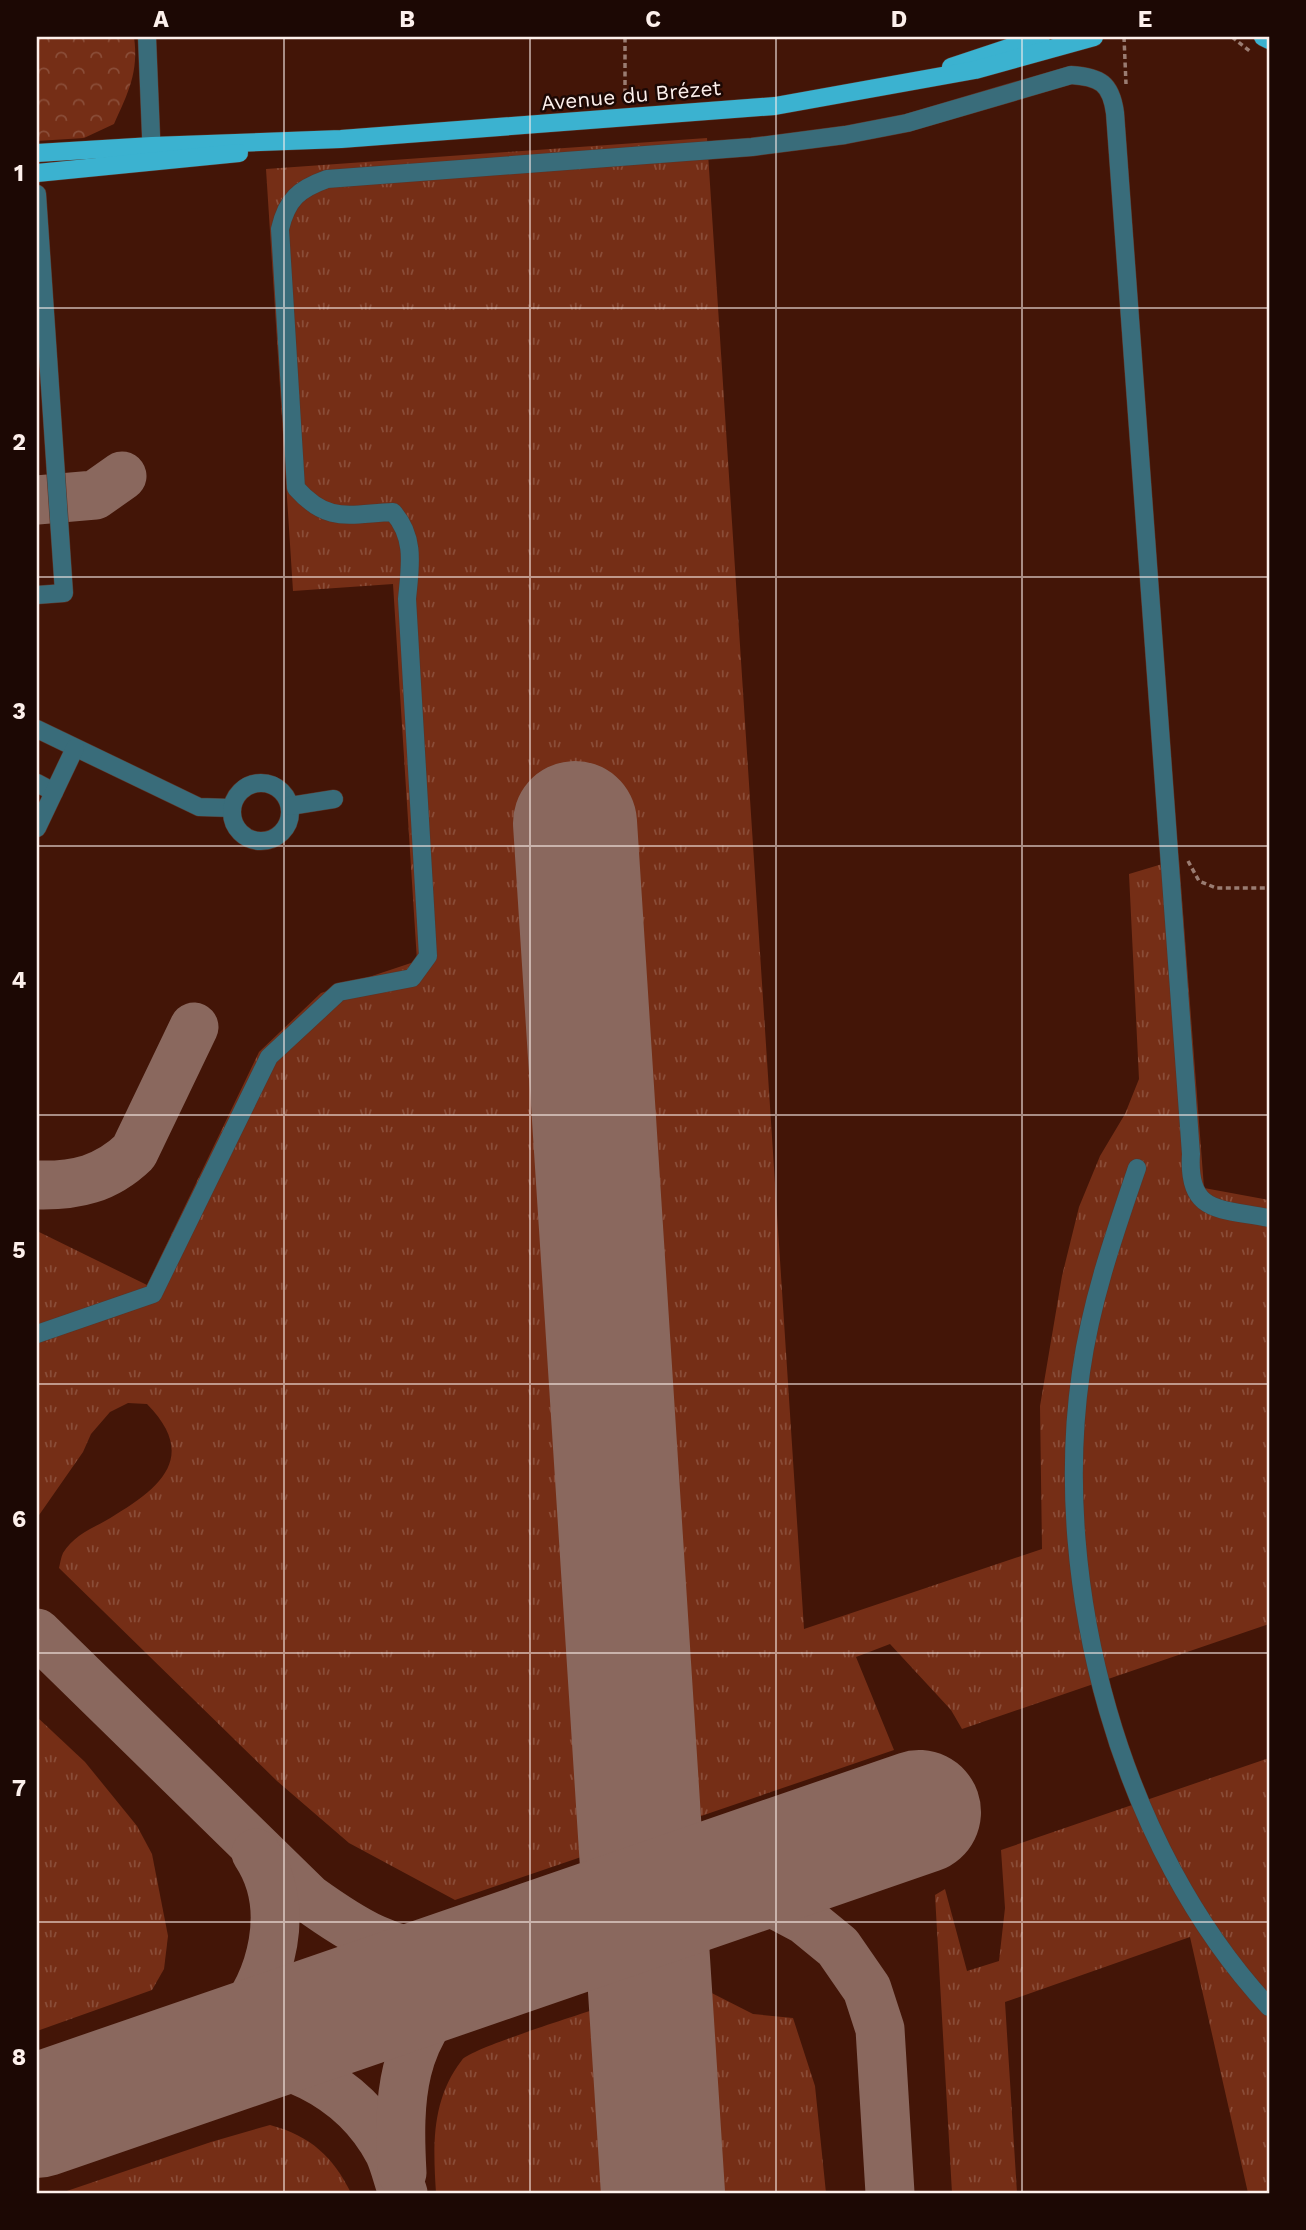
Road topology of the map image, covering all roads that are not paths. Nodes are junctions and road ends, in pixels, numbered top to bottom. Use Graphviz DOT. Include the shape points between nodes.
graph roads {
  1 [pos="147,37"];
  2 [pos="1041,37"];
  3 [pos="1094,37"];
  4 [pos="1263,37"];
  5 [pos="1269,40"];
  6 [pos="922,79"];
  7 [pos="37,153"];
  8 [pos="152,155"];
  9 [pos="37,173"];
  10 [pos="37,194"];
  11 [pos="37,595"];
  12 [pos="37,729"];
  13 [pos="75,748"];
  14 [pos="37,783"];
  15 [pos="54,792"];
  16 [pos="334,799"];
  17 [pos="290,806"];
  18 [pos="232,808"];
  19 [pos="37,828"];
  20 [pos="1137,1168"];
  21 [pos="1269,1218"];
  22 [pos="37,1334"];
  23 [pos="1269,2007"];
  1 -- 8 [label="street"];
  2 -- 6 [label="main road, Avenue du Brézet"];
  3 -- 6 [label="main road, Avenue du Brézet" via="975,70"];
  4 -- 5 [label="main road"];
  6 -- 8 [label="main road, Avenue du Brézet" via="775,106"];
  7 -- 8 [label="main road, Avenue du Brézet"];
  8 -- 9 [label="main road, Avenue du Brézet"];
  10 -- 11 [label="street" via="64,593"];
  12 -- 13 [label="street"];
  13 -- 15 [label="street"];
  13 -- 18 [label="street" via="200,807"];
  14 -- 15 [label="street"];
  15 -- 19 [label="street"];
  16 -- 17 [label="street"];
  17 -- 18 [label="street" via="280,789 262,782 236,794"];
  17 -- 18 [label="street" via="281,834 263,842 237,831"];
  20 -- 23 [label="street" via="1094,1295 1080,1374 1074,1472 1080,1579 1100,1681 1139,1800 1183,1893"];
  21 -- 22 [label="street" via="1211,1207 1189,1180 1191,1154 1115,113 1113,95 1101,82 1071,75 907,123 845,135 752,147 327,179 291,198 280,229 296,488 312,506 328,514 393,512 406,527 411,556 407,599 428,956 412,978 339,992 269,1057 153,1294"];
}
